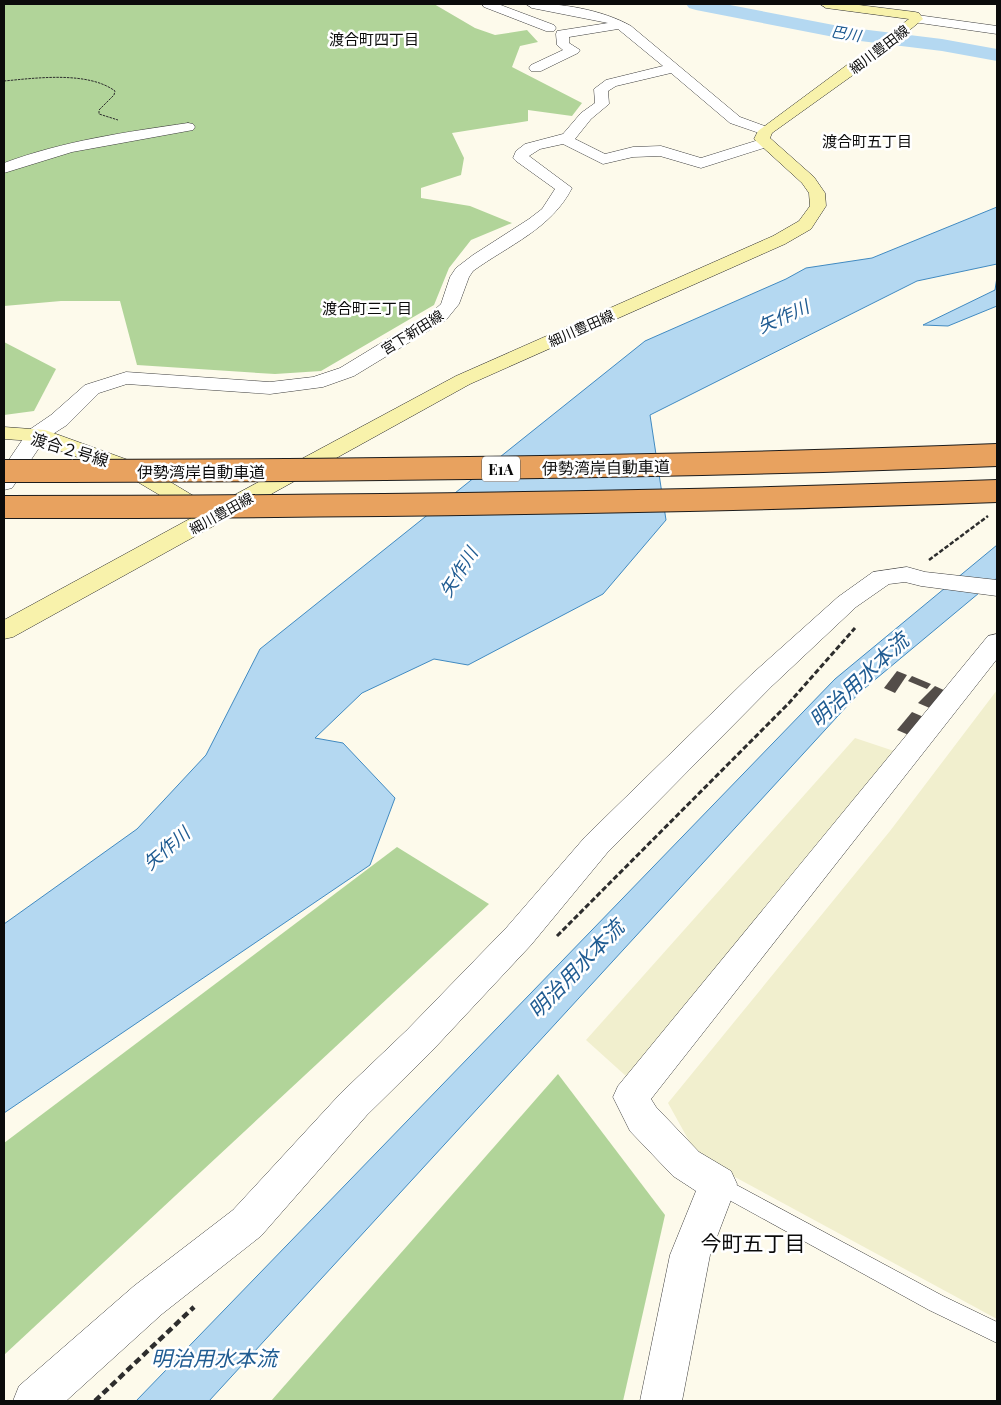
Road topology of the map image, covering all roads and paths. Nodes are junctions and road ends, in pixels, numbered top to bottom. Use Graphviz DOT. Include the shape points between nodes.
graph roads {
  1 [pos="488,4"];
  2 [pos="532,4"];
  3 [pos="826,4"];
  4 [pos="916,20"];
  5 [pos="621,26"];
  6 [pos="997,30"];
  7 [pos="562,34"];
  8 [pos="536,68"];
  9 [pos="674,68"];
  10 [pos="4,81"];
  11 [pos="124,121"];
  12 [pos="188,127"];
  13 [pos="765,137"];
  14 [pos="564,139"];
  15 [pos="4,168"];
  16 [pos="4,433"];
  17 [pos="37,435"];
  18 [pos="997,455"];
  19 [pos="4,471"];
  20 [pos="4,483"];
  21 [pos="997,491"];
  22 [pos="4,507"];
  23 [pos="213,517"];
  24 [pos="996,588"];
  25 [pos="4,632"];
  26 [pos="997,642"];
  27 [pos="718,1184"];
  28 [pos="997,1333"];
  29 [pos="34,1401"];
  30 [pos="661,1401"];
  1 -- 7 [label="street"];
  2 -- 5 [label="street" via="609,19"];
  3 -- 4 [label="main road, 細川豊田線" via="915,16"];
  4 -- 6 [label="street"];
  4 -- 13 [label="main road, 細川豊田線"];
  5 -- 7 [label="street"];
  5 -- 9 [label="street"];
  7 -- 8 [label="street" via="563,45 573,50"];
  9 -- 13 [label="street" via="735,120"];
  9 -- 14 [label="street, 宮下新田線" via="611,83 600,89 602,104"];
  10 -- 11 [label="path" via="88,80 112,87 114,95 99,114"];
  12 -- 15 [label="street" via="64,148"];
  13 -- 14 [label="street" via="701,163 661,151 633,152 603,159"];
  13 -- 23 [label="main road, 細川豊田線" via="817,193 818,206 805,225 779,240 455,384"];
  14 -- 17 [label="street, 宮下新田線" via="531,147 521,154 521,158 564,188 561,198 546,216 462,270 448,310 347,372 316,382 270,388 126,378 92,389 59,420"];
  16 -- 17 [label="main road, 渡合２号線"];
  17 -- 20 [label="street, 宮下新田線"];
  17 -- 23 [label="main road, 渡合２号線" via="134,470"];
  18 -- 19 [label="highway, 伊勢湾岸自動車道 / E1A, bridge" via="486,469"];
  21 -- 22 [label="highway, E1A, bridge" via="470,504"];
  23 -- 25 [label="main road, 細川豊田線"];
  24 -- 29 [label="street" via="921,579 908,574 882,577 847,602 769,673 596,845 519,936 354,1104 247,1223 148,1300"];
  26 -- 27 [label="street" via="631,1097 643,1119 686,1164"];
  27 -- 28 [label="lane"];
  27 -- 30 [label="street" via="690,1255"];
}
